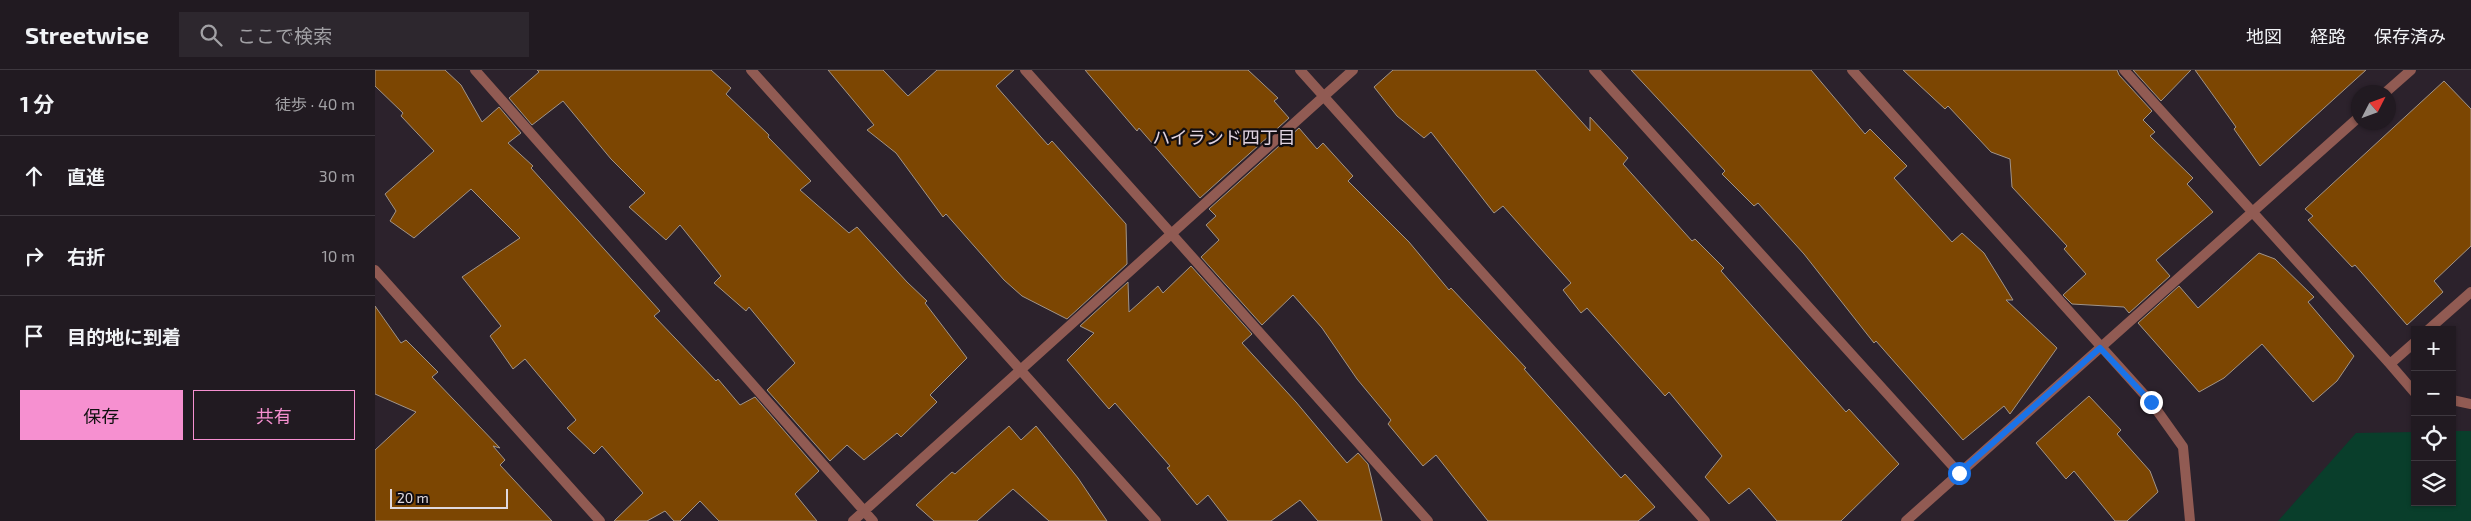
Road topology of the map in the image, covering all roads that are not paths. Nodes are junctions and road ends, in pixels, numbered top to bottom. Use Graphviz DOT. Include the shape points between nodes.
graph roads {
  1 [pos="475,70"];
  2 [pos="751,70"];
  3 [pos="1025,70"];
  4 [pos="1300,70"];
  5 [pos="1353,70"];
  6 [pos="1594,70"];
  7 [pos="1852,70"];
  8 [pos="2124,70"];
  9 [pos="2407,71"];
  10 [pos="2393,85"];
  11 [pos="1324,96"];
  12 [pos="2351,124"];
  13 [pos="2252,212"];
  14 [pos="1171,234"];
  15 [pos="375,270"];
  16 [pos="2471,292"];
  17 [pos="2433,326"];
  18 [pos="2411,346"];
  19 [pos="2100,348"];
  20 [pos="2390,364"];
  21 [pos="1020,370"];
  22 [pos="2411,388"];
  23 [pos="2456,401"];
  24 [pos="2471,404"];
  25 [pos="1959,473"];
  26 [pos="864,511"];
  27 [pos="600,521"];
  28 [pos="853,521"];
  29 [pos="873,521"];
  30 [pos="1156,521"];
  31 [pos="1428,521"];
  32 [pos="1705,521"];
  33 [pos="1906,521"];
  34 [pos="2190,521"];
  1 -- 26 [label="street"];
  2 -- 21 [label="street"];
  3 -- 14 [label="street"];
  4 -- 11 [label="street"];
  5 -- 11 [label="street"];
  6 -- 25 [label="street"];
  7 -- 19 [label="street"];
  8 -- 13 [label="street"];
  9 -- 10 [label="street"];
  11 -- 14 [label="street"];
  11 -- 32 [label="street"];
  12 -- 13 [label="street"];
  13 -- 19 [label="street"];
  13 -- 20 [label="street"];
  14 -- 21 [label="street"];
  14 -- 31 [label="street"];
  15 -- 27 [label="street"];
  16 -- 17 [label="street"];
  18 -- 20 [label="street"];
  19 -- 25 [label="street"];
  19 -- 34 [label="street" via="2151,402 2183,447"];
  20 -- 22 [label="street"];
  21 -- 26 [label="street"];
  21 -- 30 [label="street"];
  23 -- 24 [label="street"];
  25 -- 33 [label="street"];
  26 -- 28 [label="street"];
  26 -- 29 [label="street"];
}
